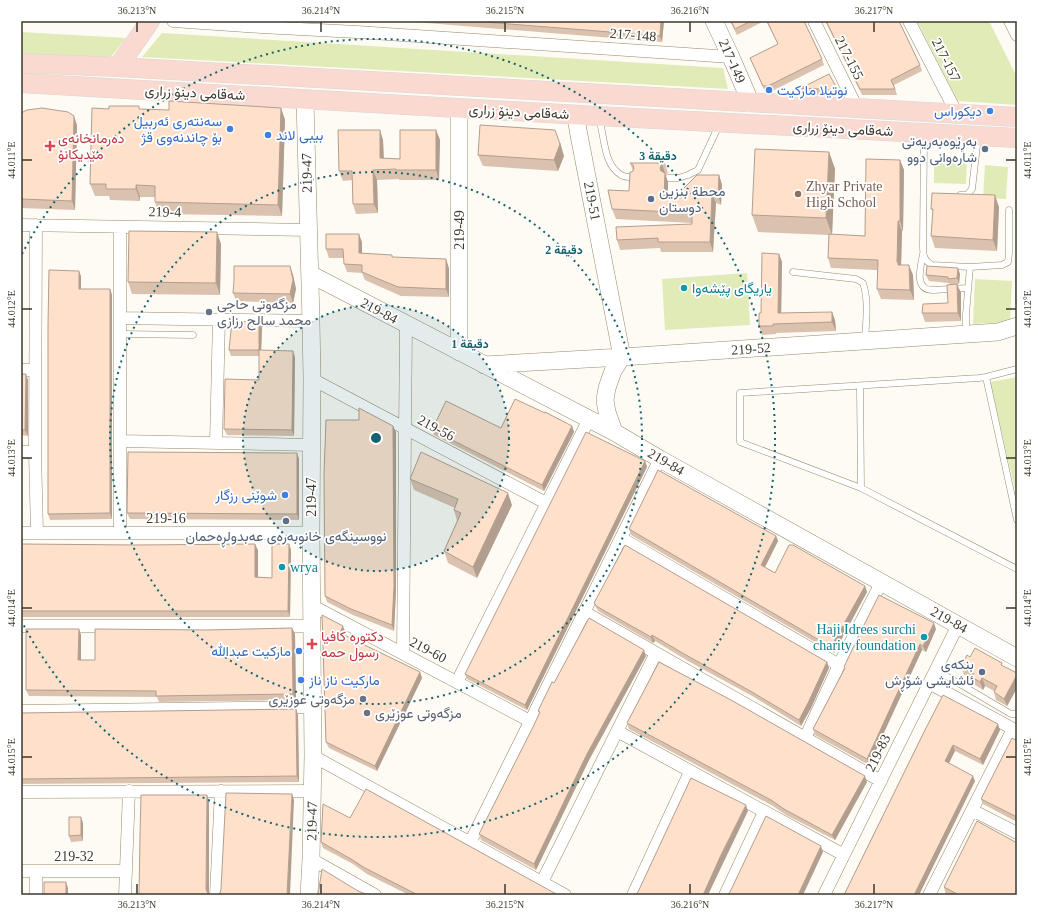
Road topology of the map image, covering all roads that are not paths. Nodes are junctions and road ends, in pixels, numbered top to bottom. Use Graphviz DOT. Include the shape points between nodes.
graph roads {
  1 [pos="150,21"];
  2 [pos="173,21"];
  3 [pos="714,21"];
  4 [pos="814,21"];
  5 [pos="910,21"];
  6 [pos="1010,21"];
  7 [pos="260,24"];
  8 [pos="355,26"];
  9 [pos="1017,35"];
  10 [pos="731,57"];
  11 [pos="21,63"];
  12 [pos="118,67"];
  13 [pos="21,83"];
  14 [pos="305,100"];
  15 [pos="748,103"];
  16 [pos="459,108"];
  17 [pos="855,108"];
  18 [pos="953,114"];
  19 [pos="576,115"];
  20 [pos="598,116"];
  21 [pos="1017,118"];
  22 [pos="721,122"];
  23 [pos="924,133"];
  24 [pos="978,136"];
  25 [pos="1017,138"];
  26 [pos="633,178"];
  27 [pos="668,178"];
  28 [pos="923,193"];
  29 [pos="931,194"];
  30 [pos="952,194"];
  31 [pos="1009,210"];
  32 [pos="21,225"];
  33 [pos="36,225"];
  34 [pos="120,227"];
  35 [pos="308,230"];
  36 [pos="923,254"];
  37 [pos="970,267"];
  38 [pos="794,272"];
  39 [pos="310,274"];
  40 [pos="968,288"];
  41 [pos="120,318"];
  42 [pos="219,319"];
  43 [pos="311,321"];
  44 [pos="406,324"];
  45 [pos="1017,326"];
  46 [pos="120,334"];
  47 [pos="966,334"];
  48 [pos="193,335"];
  49 [pos="865,341"];
  50 [pos="459,352"];
  51 [pos="622,357"];
  52 [pos="484,365"];
  53 [pos="1017,369"];
  54 [pos="21,370"];
  55 [pos="35,370"];
  56 [pos="986,377"];
  57 [pos="312,379"];
  58 [pos="860,386"];
  59 [pos="589,419"];
  60 [pos="405,428"];
  61 [pos="614,432"];
  62 [pos="120,441"];
  63 [pos="216,443"];
  64 [pos="312,445"];
  65 [pos="21,452"];
  66 [pos="35,452"];
  67 [pos="660,459"];
  68 [pos="862,488"];
  69 [pos="546,503"];
  70 [pos="1017,517"];
  71 [pos="21,533"];
  72 [pos="37,533"];
  73 [pos="120,533"];
  74 [pos="311,533"];
  75 [pos="621,538"];
  76 [pos="1017,569"];
  77 [pos="881,583"];
  78 [pos="312,604"];
  79 [pos="584,612"];
  80 [pos="958,625"];
  81 [pos="21,626"];
  82 [pos="312,626"];
  83 [pos="403,653"];
  84 [pos="656,653"];
  85 [pos="1017,658"];
  86 [pos="839,664"];
  87 [pos="936,670"];
  88 [pos="457,682"];
  89 [pos="929,683"];
  90 [pos="312,707"];
  91 [pos="21,711"];
  92 [pos="1017,714"];
  93 [pos="530,721"];
  94 [pos="1015,730"];
  95 [pos="617,731"];
  96 [pos="805,738"];
  97 [pos="313,756"];
  98 [pos="690,772"];
  99 [pos="881,781"];
  100 [pos="129,791"];
  101 [pos="221,791"];
  102 [pos="312,791"];
  103 [pos="21,792"];
  104 [pos="972,810"];
  105 [pos="764,812"];
  106 [pos="1017,833"];
  107 [pos="470,842"];
  108 [pos="844,855"];
  109 [pos="311,859"];
  110 [pos="21,871"];
  111 [pos="36,871"];
  112 [pos="126,871"];
  113 [pos="542,882"];
  114 [pos="36,895"];
  115 [pos="125,895"];
  116 [pos="216,895"];
  117 [pos="309,895"];
  118 [pos="375,895"];
  119 [pos="565,895"];
  120 [pos="633,895"];
  121 [pos="725,895"];
  122 [pos="824,895"];
  123 [pos="929,895"];
  1 -- 12 [label="main road"];
  2 -- 7 [label="street, 217-148"];
  3 -- 10 [label="street, 217-149"];
  4 -- 17 [label="street, 217-155"];
  5 -- 18 [label="street, 217-157" via="953,106"];
  6 -- 9 [label="street"];
  7 -- 8 [label="street, 217-148"];
  8 -- 10 [label="street, 217-148"];
  10 -- 15 [label="street, 217-149"];
  11 -- 12 [label="main road, شەقامی دینۆ زراری"];
  12 -- 15 [label="main road, شەقامی دینۆ زراری"];
  13 -- 14 [label="main road, شەقامی دینۆ زراری"];
  14 -- 16 [label="main road, شەقامی دینۆ زراری"];
  14 -- 35 [label="street, 219-47"];
  15 -- 17 [label="main road, شەقامی دینۆ زراری"];
  16 -- 19 [label="main road, شەقامی دینۆ زراری"];
  16 -- 50 [label="street, 219-49"];
  17 -- 18 [label="main road, شەقامی دینۆ زراری"];
  18 -- 21 [label="main road, شەقامی دینۆ زراری"];
  19 -- 20 [label="main road, شەقامی دینۆ زراری"];
  19 -- 51 [label="street, 219-51"];
  20 -- 22 [label="main road, شەقامی دینۆ زراری"];
  20 -- 26 [label="lane" via="606,153 613,167 621,175"];
  22 -- 23 [label="main road, شەقامی دینۆ زراری"];
  22 -- 27 [label="lane" via="698,170 678,178"];
  23 -- 24 [label="main road, شەقامی دینۆ زراری"];
  23 -- 28 [label="lane"];
  24 -- 25 [label="main road, شەقامی دینۆ زراری"];
  24 -- 30 [label="lane" via="972,189 966,195"];
  28 -- 29 [label="lane"];
  28 -- 36 [label="lane"];
  31 -- 37 [label="lane" via="1008,262 1002,265"];
  32 -- 33 [label="street, 219-4"];
  33 -- 34 [label="street, 219-4"];
  33 -- 55 [label="street"];
  34 -- 35 [label="street, 219-4"];
  34 -- 41 [label="street"];
  35 -- 39 [label="street, 219-47"];
  36 -- 37 [label="lane" via="932,265"];
  36 -- 40 [label="lane" via="920,278 926,289"];
  37 -- 40 [label="lane"];
  38 -- 49 [label="lane" via="856,279 863,283 867,302"];
  39 -- 43 [label="street, 219-47"];
  39 -- 44 [label="street, 219-84"];
  40 -- 47 [label="lane"];
  41 -- 42 [label="street"];
  41 -- 46 [label="street"];
  42 -- 43 [label="street"];
  42 -- 63 [label="street"];
  43 -- 57 [label="street, 219-47"];
  44 -- 50 [label="street, 219-84"];
  44 -- 60 [label="street"];
  45 -- 47 [label="street, 219-52" via="998,332"];
  46 -- 48 [label="lane"];
  46 -- 62 [label="street"];
  47 -- 49 [label="street, 219-52"];
  49 -- 51 [label="street, 219-52"];
  50 -- 52 [label="street, 219-84"];
  51 -- 52 [label="street, 219-52"];
  51 -- 61 [label="street" via="613,371 605,400"];
  52 -- 59 [label="street, 219-84"];
  53 -- 56 [label="lane"];
  54 -- 55 [label="street"];
  55 -- 66 [label="street"];
  56 -- 58 [label="lane"];
  56 -- 70 [label="lane"];
  57 -- 60 [label="street, 219-56"];
  57 -- 64 [label="street, 219-47"];
  58 -- 68 [label="lane"];
  58 -- 68 [label="lane" via="740,393 740,442"];
  59 -- 61 [label="street, 219-84"];
  59 -- 69 [label="street"];
  60 -- 69 [label="street, 219-56"];
  60 -- 83 [label="street"];
  61 -- 67 [label="street, 219-84"];
  62 -- 63 [label="street"];
  62 -- 73 [label="street"];
  63 -- 64 [label="street"];
  64 -- 74 [label="street, 219-47"];
  65 -- 66 [label="street"];
  66 -- 72 [label="street"];
  67 -- 75 [label="street"];
  67 -- 77 [label="street, 219-84"];
  68 -- 76 [label="lane"];
  69 -- 88 [label="street"];
  71 -- 72 [label="street, 219-16"];
  72 -- 73 [label="street, 219-16"];
  73 -- 74 [label="street, 219-16"];
  74 -- 78 [label="street, 219-47"];
  75 -- 79 [label="street"];
  75 -- 86 [label="street"];
  77 -- 80 [label="street, 219-84"];
  77 -- 86 [label="street"];
  78 -- 82 [label="street, 219-47"];
  78 -- 83 [label="street, 219-60"];
  79 -- 84 [label="street"];
  79 -- 93 [label="street"];
  80 -- 85 [label="street, 219-84"];
  80 -- 87 [label="street, 219-83"];
  81 -- 82 [label="street"];
  82 -- 90 [label="street, 219-47"];
  83 -- 88 [label="street, 219-60"];
  84 -- 95 [label="street"];
  84 -- 96 [label="street"];
  86 -- 96 [label="street"];
  87 -- 89 [label="street, 219-83"];
  87 -- 92 [label="lane" via="1011,714"];
  88 -- 93 [label="street, 219-60"];
  89 -- 94 [label="street"];
  89 -- 99 [label="street, 219-83"];
  90 -- 91 [label="street"];
  90 -- 97 [label="street, 219-47"];
  93 -- 107 [label="street"];
  94 -- 104 [label="street"];
  95 -- 98 [label="street"];
  95 -- 113 [label="street"];
  96 -- 99 [label="street"];
  97 -- 102 [label="street, 219-47"];
  97 -- 107 [label="street"];
  98 -- 105 [label="street"];
  98 -- 120 [label="street"];
  99 -- 108 [label="street, 219-83"];
  100 -- 101 [label="street"];
  100 -- 103 [label="street"];
  100 -- 112 [label="street"];
  101 -- 102 [label="street"];
  101 -- 116 [label="street"];
  102 -- 109 [label="street, 219-47"];
  104 -- 106 [label="street"];
  104 -- 123 [label="street"];
  105 -- 108 [label="street"];
  105 -- 121 [label="street"];
  107 -- 113 [label="street"];
  108 -- 122 [label="street, 219-83"];
  109 -- 117 [label="street, 219-47"];
  109 -- 118 [label="street"];
  110 -- 111 [label="street, 219-32"];
  111 -- 112 [label="street, 219-32"];
  111 -- 114 [label="street"];
  112 -- 115 [label="street"];
  113 -- 119 [label="street"];
}
